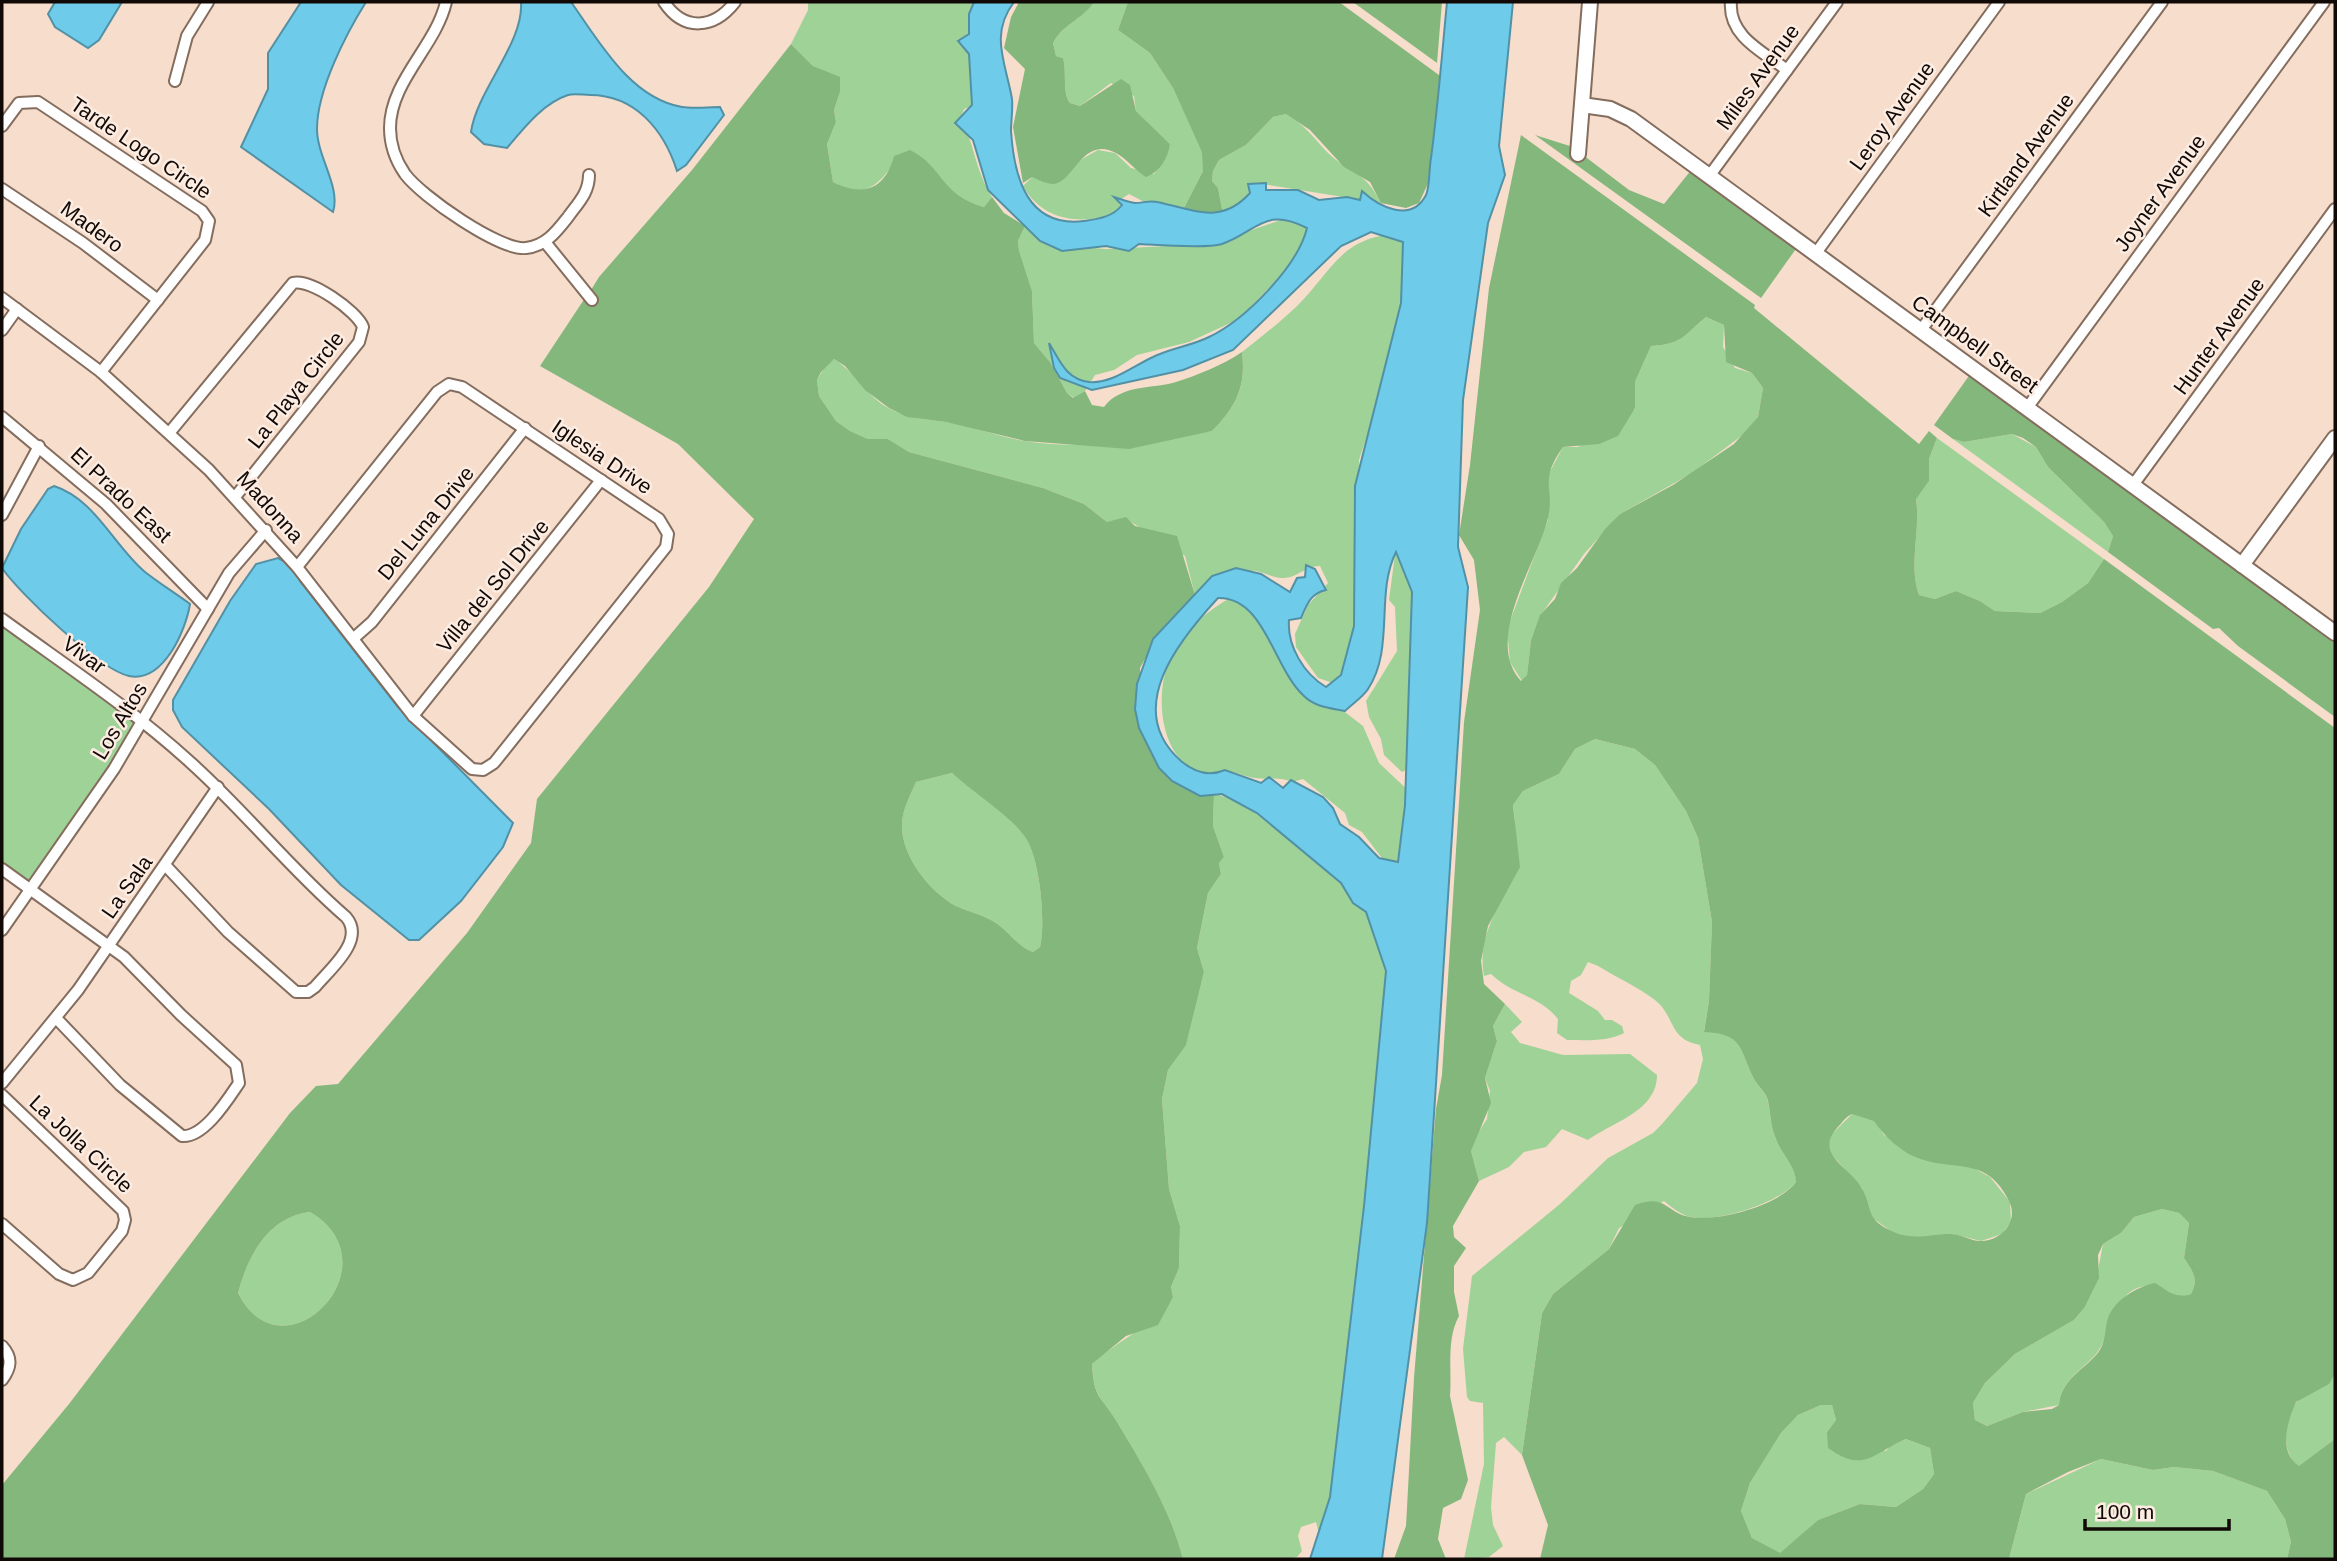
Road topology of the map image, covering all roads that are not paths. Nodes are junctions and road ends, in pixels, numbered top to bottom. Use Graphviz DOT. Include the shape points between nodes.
graph roads {
  1 [pos="208,2"];
  2 [pos="446,2"];
  3 [pos="664,2"];
  4 [pos="735,2"];
  5 [pos="1590,2"];
  6 [pos="1731,2"];
  7 [pos="1837,2"];
  8 [pos="1999,2"];
  9 [pos="2162,2"];
  10 [pos="2324,2"];
  11 [pos="1787,70"];
  12 [pos="175,81"];
  13 [pos="1582,105"];
  14 [pos="2,126"];
  15 [pos="1578,154"];
  16 [pos="589,175"];
  17 [pos="1710,176"];
  18 [pos="2,189"];
  19 [pos="2335,209"];
  20 [pos="545,242"];
  21 [pos="1816,253"];
  22 [pos="2,298"];
  23 [pos="158,300"];
  24 [pos="592,300"];
  25 [pos="17,309"];
  26 [pos="2,330"];
  27 [pos="1921,330"];
  28 [pos="101,372"];
  29 [pos="2027,408"];
  30 [pos="2,417"];
  31 [pos="525,428"];
  32 [pos="170,432"];
  33 [pos="2335,438"];
  34 [pos="39,446"];
  35 [pos="601,480"];
  36 [pos="2133,485"];
  37 [pos="235,497"];
  38 [pos="2,515"];
  39 [pos="266,530"];
  40 [pos="2242,565"];
  41 [pos="298,567"];
  42 [pos="208,609"];
  43 [pos="2,619"];
  44 [pos="2335,633"];
  45 [pos="354,638"];
  46 [pos="413,716"];
  47 [pos="142,723"];
  48 [pos="479,771"];
  49 [pos="218,787"];
  50 [pos="166,866"];
  51 [pos="2,869"];
  52 [pos="31,891"];
  53 [pos="2,930"];
  54 [pos="109,946"];
  55 [pos="55,1018"];
  56 [pos="2,1083"];
  57 [pos="2,1095"];
  58 [pos="2,1224"];
  59 [pos="2,1346"];
  60 [pos="2,1380"];
  1 -- 12 [label="street" via="187,36"];
  2 -- 20 [label="street" via="396,102 390,130 395,154 418,187 495,240 516,248"];
  3 -- 4 [label="street" via="677,17 695,24 716,20"];
  5 -- 13 [label="street"];
  6 -- 11 [label="street" via="1735,27"];
  7 -- 11 [label="street, Miles Avenue"];
  8 -- 21 [label="street, Leroy Avenue"];
  9 -- 27 [label="street, Kirtland Avenue"];
  10 -- 29 [label="street, Joyner Avenue"];
  11 -- 17 [label="street, Miles Avenue"];
  13 -- 15 [label="street"];
  13 -- 17 [label="street, Campbell Street" via="1621,113"];
  14 -- 23 [label="street, Tarde Logo Circle" via="16,105 26,100 38,102 206,215 210,226 207,238"];
  16 -- 20 [label="street" via="586,193"];
  17 -- 21 [label="street, Campbell Street"];
  18 -- 23 [label="street, Madero"];
  19 -- 36 [label="street, Hunter Avenue"];
  20 -- 24 [label="street"];
  21 -- 27 [label="street, Campbell Street"];
  22 -- 25 [label="street, Madonna"];
  23 -- 28 [label="street, Tarde Logo Circle"];
  25 -- 26 [label="street"];
  25 -- 28 [label="street, Madonna"];
  27 -- 29 [label="street, Campbell Street"];
  28 -- 32 [label="street, Madonna"];
  29 -- 36 [label="street, Campbell Street"];
  30 -- 34 [label="street, El Prado East"];
  31 -- 35 [label="street, Iglesia Drive"];
  31 -- 41 [label="street, Iglesia Drive" via="462,387 445,385"];
  31 -- 45 [label="street, Del Luna Drive" via="372,622"];
  32 -- 37 [label="street, Madonna"];
  32 -- 37 [label="street, La Playa Circle" via="289,285 306,282 356,315 363,327 359,342"];
  33 -- 40 [label="street"];
  34 -- 38 [label="street"];
  34 -- 42 [label="street, El Prado East" via="124,522"];
  35 -- 46 [label="street, Villa del Sol Drive"];
  35 -- 48 [label="street, Iglesia Drive" via="661,520 668,531 667,544 494,763"];
  36 -- 40 [label="street, Campbell Street"];
  37 -- 39 [label="street, Madonna"];
  39 -- 41 [label="street, Madonna"];
  39 -- 42 [label="street, Los Altos" via="236,563"];
  40 -- 44 [label="street, Campbell Street"];
  41 -- 45 [label="street, Madonna"];
  42 -- 47 [label="street, Los Altos"];
  43 -- 47 [label="street, Vivar"];
  45 -- 46 [label="street, Madonna"];
  46 -- 48 [label="street, Madonna" via="459,761"];
  47 -- 49 [label="street"];
  47 -- 52 [label="street, Los Altos"];
  49 -- 50 [label="street, La Sala"];
  49 -- 50 [label="street" via="351,922 354,934 350,944 315,987 296,992 228,933"];
  50 -- 54 [label="street, La Sala"];
  51 -- 52 [label="street"];
  52 -- 53 [label="street, Los Altos"];
  52 -- 54 [label="street"];
  54 -- 55 [label="street, La Sala"];
  54 -- 55 [label="street" via="233,1061 240,1073 236,1087 201,1130 182,1136 120,1085"];
  55 -- 56 [label="street, La Sala"];
  57 -- 58 [label="street, La Jolla Circle" via="120,1205 125,1220 122,1231 88,1273 73,1280 59,1274"];
  59 -- 60 [label="street" via="10,1364"];
}
